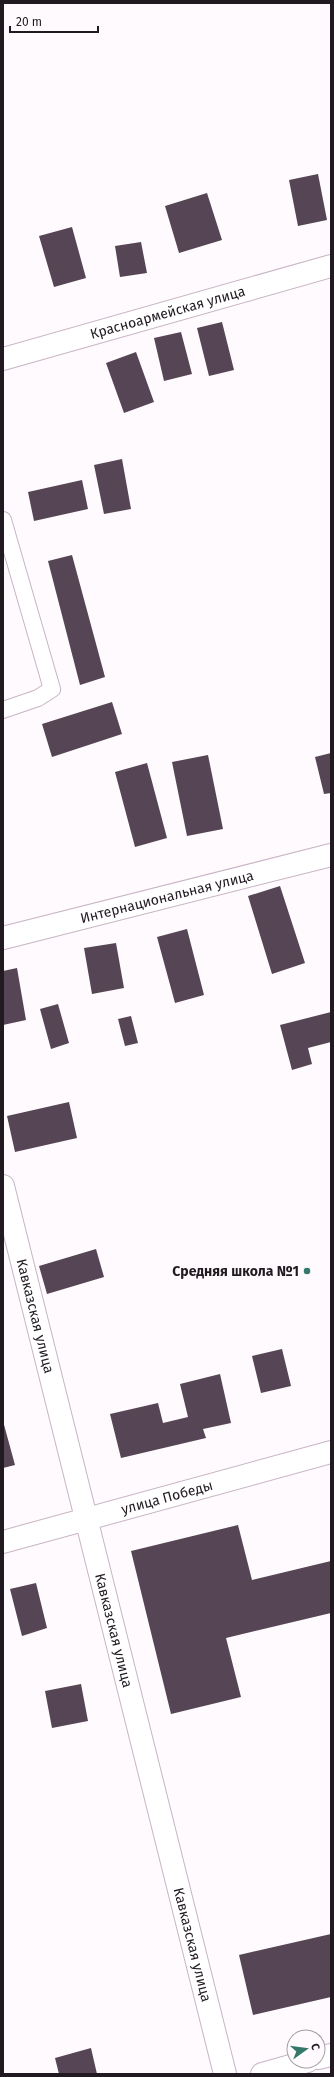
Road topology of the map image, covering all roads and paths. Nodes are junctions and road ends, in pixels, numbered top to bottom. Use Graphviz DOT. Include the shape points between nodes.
graph roads {
  1 [pos="331,266"];
  2 [pos="3,359"];
  3 [pos="3,520"];
  4 [pos="3,710"];
  5 [pos="331,855"];
  6 [pos="3,938"];
  7 [pos="3,1186"];
  8 [pos="331,1452"];
  9 [pos="86,1521"];
  10 [pos="3,1542"];
  11 [pos="286,2067"];
  12 [pos="225,2074"];
  13 [pos="262,2074"];
  1 -- 2 [label="street, Красноармейская улица"];
  3 -- 4 [label="lane" via="52,689 38,698"];
  5 -- 6 [label="street, Интернациональная улица"];
  7 -- 9 [label="street, Кавказская улица"];
  8 -- 9 [label="street, улица Победы"];
  9 -- 10 [label="street, улица Победы"];
  9 -- 12 [label="street, Кавказская улица"];
  11 -- 13 [label="street"];
}
